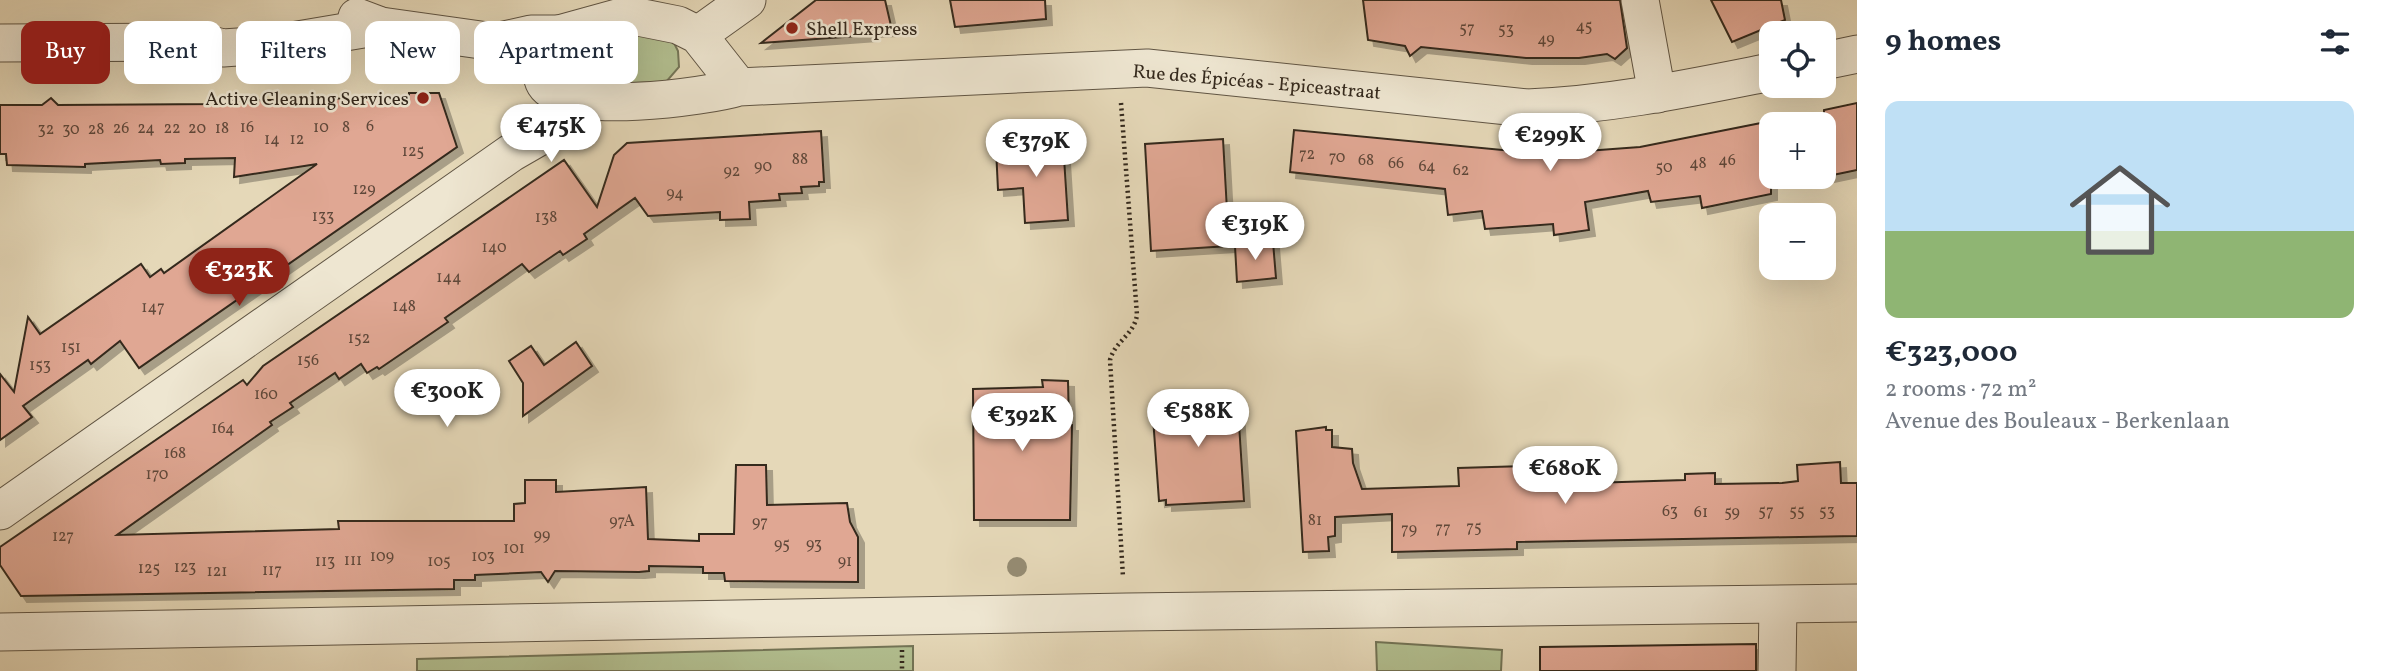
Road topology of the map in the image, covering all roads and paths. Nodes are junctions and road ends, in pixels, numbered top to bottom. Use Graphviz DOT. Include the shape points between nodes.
graph roads {
  1 [pos="747,0"];
  2 [pos="1640,0"];
  3 [pos="609,9"];
  4 [pos="354,13"];
  5 [pos="585,21"];
  6 [pos="698,35"];
  7 [pos="474,38"];
  8 [pos="0,43"];
  9 [pos="1857,54"];
  10 [pos="1836,58"];
  11 [pos="1759,74"];
  12 [pos="553,84"];
  13 [pos="556,84"];
  14 [pos="557,87"];
  15 [pos="739,87"];
  16 [pos="1657,94"];
  17 [pos="679,97"];
  18 [pos="1121,108"];
  19 [pos="0,511"];
  20 [pos="1124,585"];
  21 [pos="1857,603"];
  22 [pos="1777,605"];
  23 [pos="0,632"];
  24 [pos="902,649"];
  25 [pos="902,671"];
  26 [pos="1777,671"];
  1 -- 6 [label="street"];
  2 -- 16 [label="street"];
  3 -- 5 [label="street"];
  3 -- 6 [label="street"];
  4 -- 7 [label="street"];
  4 -- 8 [label="street" via="268,45"];
  6 -- 15 [label="street"];
  6 -- 17 [label="street" via="698,57"];
  9 -- 10 [label="street"];
  11 -- 16 [label="street, Rue des Épicéas - Epiceastraat"];
  12 -- 14 [label="street"];
  13 -- 14 [label="street"];
  14 -- 17 [label="street, Rue des Épicéas - Epiceastraat"];
  14 -- 19 [label="street" via="544,134"];
  15 -- 16 [label="street, Rue des Épicéas - Epiceastraat" via="1147,68 1527,107 1583,106"];
  15 -- 17 [label="street, Rue des Épicéas - Epiceastraat"];
  18 -- 20 [label="path" via="1137,315 1134,327 1119,341 1110,360"];
  21 -- 22 [label="street"];
  22 -- 23 [label="street"];
  22 -- 26 [label="street"];
  24 -- 25 [label="path"];
}
